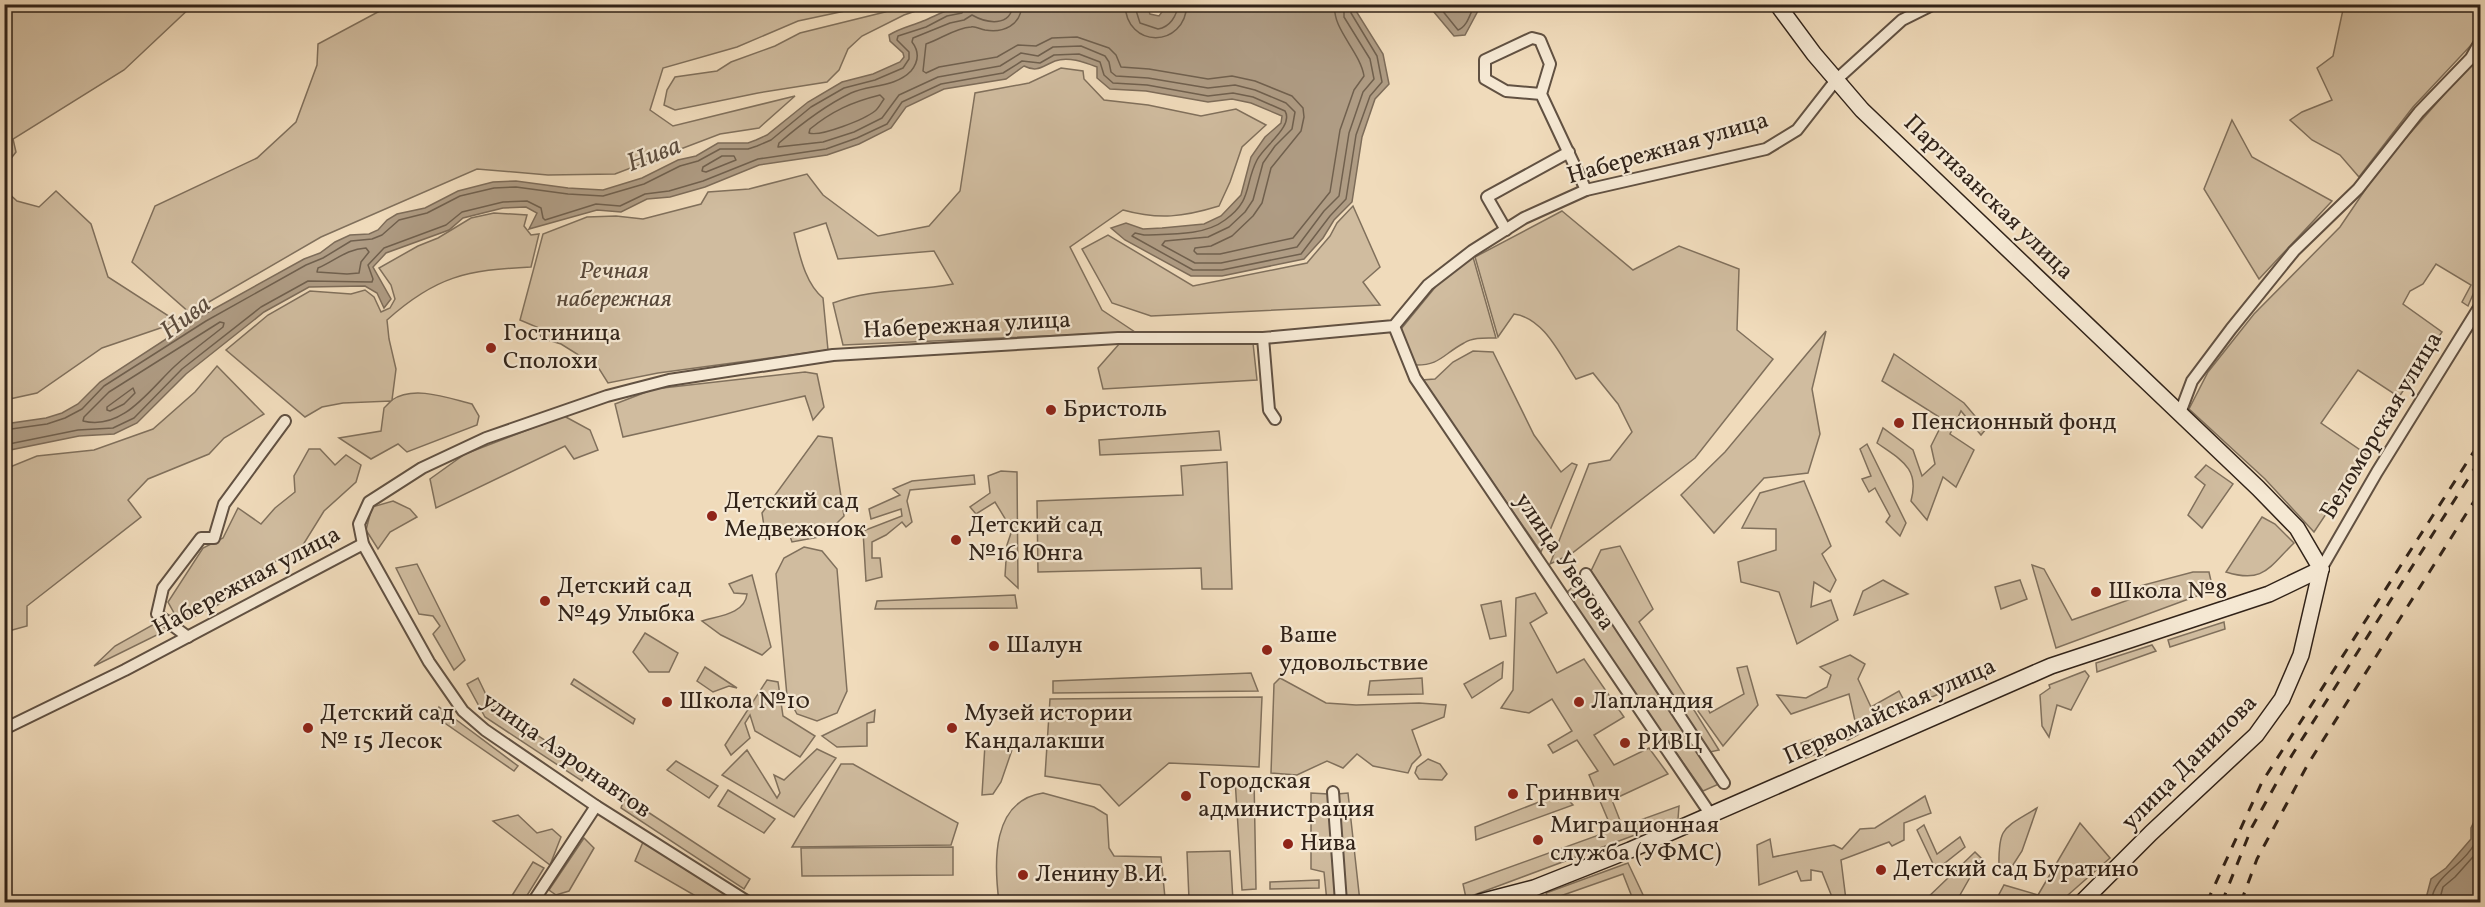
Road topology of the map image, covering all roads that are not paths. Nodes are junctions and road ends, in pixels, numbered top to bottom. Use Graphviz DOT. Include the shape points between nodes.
graph roads {
  1 [pos="1777,4"];
  2 [pos="1934,4"];
  3 [pos="2481,42"];
  4 [pos="1836,80"];
  5 [pos="1541,93"];
  6 [pos="1569,152"];
  7 [pos="1586,189"];
  8 [pos="1506,230"];
  9 [pos="2481,306"];
  10 [pos="1394,327"];
  11 [pos="1263,338"];
  12 [pos="2180,413"];
  13 [pos="1275,419"];
  14 [pos="285,421"];
  15 [pos="363,544"];
  16 [pos="2321,569"];
  17 [pos="1586,574"];
  18 [pos="188,637"];
  19 [pos="4,729"];
  20 [pos="1724,783"];
  21 [pos="1333,792"];
  22 [pos="596,806"];
  23 [pos="1710,815"];
  24 [pos="533,903"];
  25 [pos="748,903"];
  26 [pos="1341,903"];
  27 [pos="1480,903"];
  28 [pos="2082,903"];
  1 -- 4 [label="main road, Партизанская улица"];
  2 -- 4 [label="street, Набережная улица" via="1902,20"];
  3 -- 12 [label="street" via="2358,189 2294,251 2231,328 2192,381"];
  4 -- 7 [label="street, Набережная улица" via="1797,130 1780,143"];
  4 -- 12 [label="main road, Партизанская улица" via="1862,110"];
  5 -- 5 [label="street" via="1506,91 1485,79 1485,60 1532,38 1540,40 1550,64"];
  5 -- 6 [label="street"];
  6 -- 7 [label="street"];
  6 -- 8 [label="street" via="1487,197"];
  7 -- 8 [label="street, Набережная улица"];
  8 -- 10 [label="street, Набережная улица" via="1428,285"];
  9 -- 16 [label="street, Беломорская улица"];
  10 -- 11 [label="street, Набережная улица"];
  10 -- 23 [label="street, улица Уверова" via="1409,369"];
  11 -- 13 [label="street" via="1269,410"];
  11 -- 15 [label="street, Набережная улица" via="1118,338 833,355 669,380 612,394 486,438 422,468 369,502 359,524"];
  12 -- 16 [label="main road, Партизанская улица" via="2297,528"];
  14 -- 18 [label="street" via="224,504 214,538 201,538 163,588 157,614"];
  15 -- 18 [label="street, Набережная улица"];
  15 -- 22 [label="street, улица Аэронавтов" via="429,662 463,711"];
  16 -- 23 [label="main road, Первомайская улица" via="2269,594 2051,666"];
  16 -- 28 [label="main road, улица Данилова" via="2301,655 2282,699 2256,735"];
  17 -- 20 [label="street"];
  18 -- 19 [label="street, Набережная улица"];
  21 -- 26 [label="street"];
  22 -- 24 [label="street"];
  22 -- 25 [label="street, улица Аэронавтов"];
  23 -- 27 [label="main road, Первомайская улица" via="1534,888"];
}
